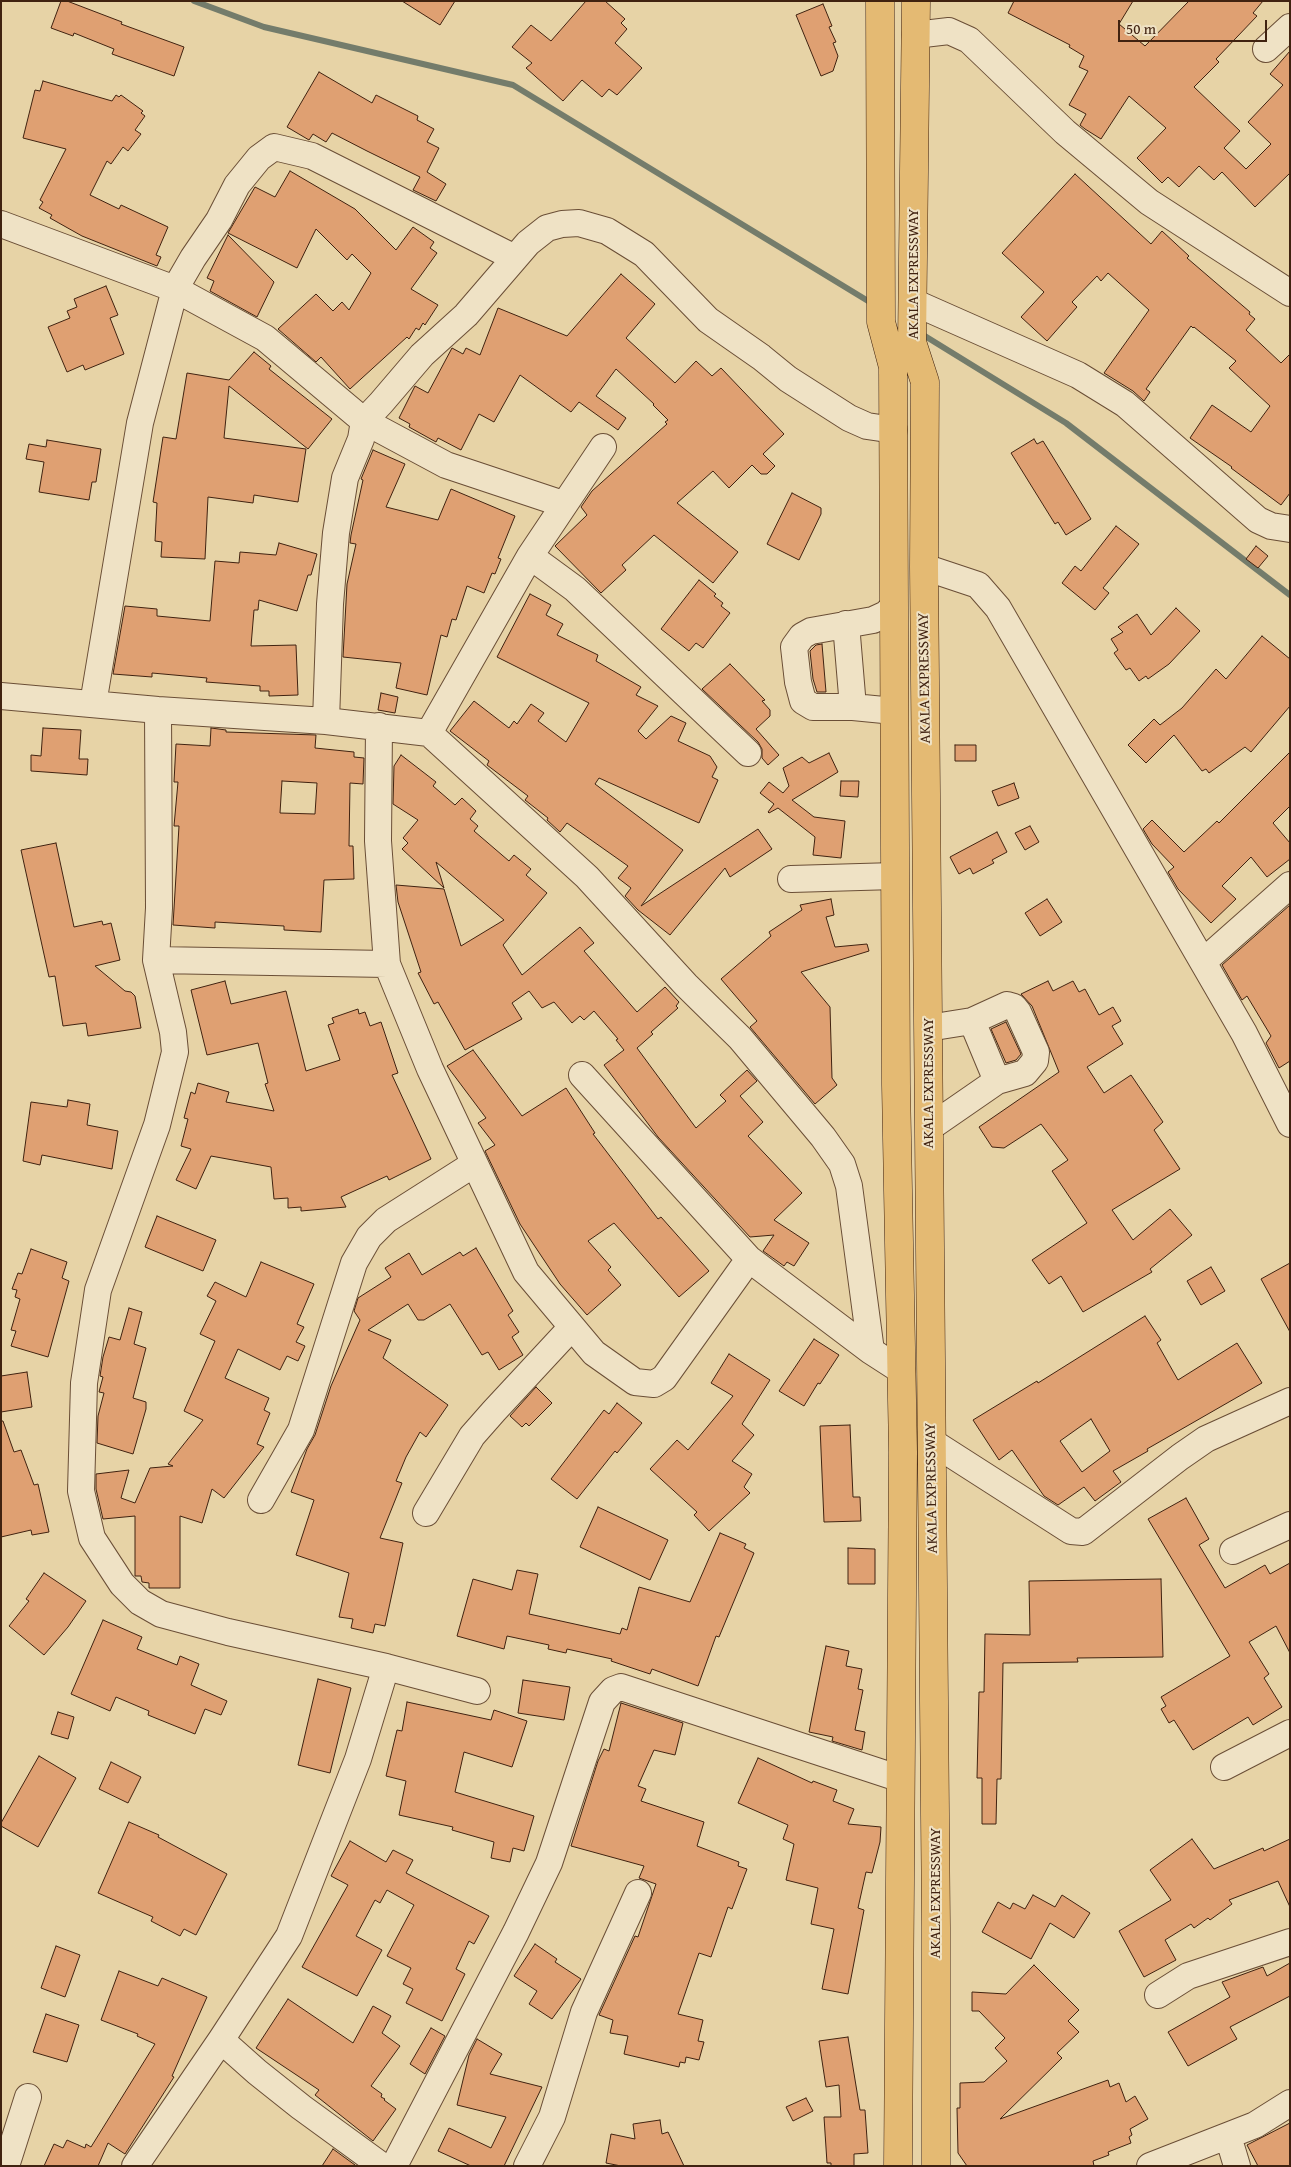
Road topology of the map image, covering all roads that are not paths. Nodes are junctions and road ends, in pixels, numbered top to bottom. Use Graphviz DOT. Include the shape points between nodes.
graph roads {
  1 [pos="880,1"];
  2 [pos="916,1"];
  3 [pos="1290,27"];
  4 [pos="915,35"];
  5 [pos="1266,49"];
  6 [pos="1,224"];
  7 [pos="515,258"];
  8 [pos="176,289"];
  9 [pos="1290,293"];
  10 [pos="913,302"];
  11 [pos="364,421"];
  12 [pos="894,430"];
  13 [pos="603,447"];
  14 [pos="563,504"];
  15 [pos="1290,529"];
  16 [pos="530,556"];
  17 [pos="924,567"];
  18 [pos="894,606"];
  19 [pos="846,624"];
  20 [pos="10,696"];
  21 [pos="93,704"];
  22 [pos="853,707"];
  23 [pos="158,710"];
  24 [pos="894,711"];
  25 [pos="925,712"];
  26 [pos="326,722"];
  27 [pos="379,726"];
  28 [pos="429,733"];
  29 [pos="748,753"];
  30 [pos="895,876"];
  31 [pos="791,879"];
  32 [pos="1290,884"];
  33 [pos="156,960"];
  34 [pos="1204,961"];
  35 [pos="387,964"];
  36 [pos="972,1021"];
  37 [pos="928,1028"];
  38 [pos="582,1075"];
  39 [pos="997,1081"];
  40 [pos="1290,1124"];
  41 [pos="896,1125"];
  42 [pos="929,1128"];
  43 [pos="474,1164"];
  44 [pos="749,1259"];
  45 [pos="572,1328"];
  46 [pos="871,1351"];
  47 [pos="902,1371"];
  48 [pos="1290,1401"];
  49 [pos="932,1442"];
  50 [pos="261,1500"];
  51 [pos="426,1513"];
  52 [pos="1290,1525"];
  53 [pos="1233,1552"];
  54 [pos="386,1667"];
  55 [pos="477,1691"];
  56 [pos="1290,1733"];
  57 [pos="1224,1767"];
  58 [pos="901,1779"];
  59 [pos="638,1892"];
  60 [pos="900,1921"];
  61 [pos="936,1927"];
  62 [pos="1290,1942"];
  63 [pos="1158,1995"];
  64 [pos="221,2040"];
  65 [pos="28,2097"];
  66 [pos="1290,2103"];
  67 [pos="1228,2136"];
  68 [pos="6,2166"];
  69 [pos="135,2166"];
  70 [pos="382,2166"];
  71 [pos="394,2166"];
  72 [pos="527,2166"];
  73 [pos="898,2166"];
  74 [pos="936,2166"];
  75 [pos="1150,2166"];
  76 [pos="1237,2166"];
  1 -- 12 [label="main road, AKALA EXPRESSWAY" via="881,322 894,367"];
  2 -- 4 [label="main road, AKALA EXPRESSWAY"];
  3 -- 5 [label="street"];
  4 -- 9 [label="street" via="949,31 969,40 1064,132 1149,202"];
  4 -- 10 [label="main road, AKALA EXPRESSWAY"];
  6 -- 8 [label="street"];
  7 -- 8 [label="street" via="312,156 274,147 259,158 237,184 219,220"];
  7 -- 11 [label="street" via="466,315 422,354"];
  7 -- 12 [label="street" via="546,228 579,223 607,232 644,254 708,320 788,379 849,418 867,426"];
  8 -- 11 [label="street" via="265,338"];
  8 -- 21 [label="street" via="140,423"];
  10 -- 15 [label="street" via="1078,375 1125,404 1258,520"];
  10 -- 17 [label="main road, AKALA EXPRESSWAY" via="912,342 925,382"];
  11 -- 14 [label="street" via="446,464"];
  11 -- 26 [label="street" via="361,438 345,478 336,534"];
  12 -- 18 [label="main road, AKALA EXPRESSWAY"];
  13 -- 14 [label="street"];
  14 -- 16 [label="street"];
  16 -- 28 [label="street"];
  16 -- 29 [label="street" via="575,589"];
  17 -- 25 [label="main road, AKALA EXPRESSWAY"];
  17 -- 34 [label="street" via="978,585 998,608"];
  18 -- 19 [label="street" via="873,620"];
  18 -- 24 [label="main road, AKALA EXPRESSWAY"];
  19 -- 22 [label="street"];
  19 -- 22 [label="street" via="811,631 802,636 794,647 803,702 813,707"];
  20 -- 21 [label="street"];
  21 -- 23 [label="street"];
  22 -- 24 [label="street"];
  23 -- 26 [label="street"];
  23 -- 33 [label="street" via="159,908"];
  24 -- 25 [label="main road"];
  24 -- 30 [label="main road, AKALA EXPRESSWAY"];
  25 -- 37 [label="main road, AKALA EXPRESSWAY"];
  26 -- 27 [label="street"];
  27 -- 28 [label="street"];
  27 -- 35 [label="street" via="378,841"];
  28 -- 46 [label="street" via="587,876 686,985 740,1038 823,1137 842,1164 849,1186"];
  30 -- 31 [label="street"];
  30 -- 41 [label="main road, AKALA EXPRESSWAY"];
  32 -- 34 [label="street"];
  33 -- 35 [label="street"];
  33 -- 54 [label="street" via="175,1052 157,1125 98,1290 84,1383 81,1491 92,1538 122,1584 140,1602 160,1614"];
  34 -- 40 [label="street"];
  35 -- 43 [label="street" via="430,1070"];
  36 -- 37 [label="street"];
  36 -- 39 [label="street"];
  36 -- 39 [label="street" via="1007,1005 1014,1007 1036,1052 1035,1061 1025,1073"];
  37 -- 42 [label="main road, AKALA EXPRESSWAY"];
  38 -- 44 [label="street"];
  39 -- 42 [label="street"];
  41 -- 42 [label="main road"];
  41 -- 47 [label="main road, AKALA EXPRESSWAY"];
  42 -- 49 [label="main road, AKALA EXPRESSWAY"];
  43 -- 45 [label="street" via="526,1272"];
  43 -- 50 [label="street" via="386,1220 369,1237 354,1263 301,1430"];
  44 -- 45 [label="street" via="664,1378 654,1384 634,1382 594,1353"];
  44 -- 46 [label="street"];
  45 -- 51 [label="street" via="472,1436"];
  46 -- 47 [label="street"];
  47 -- 58 [label="main road, AKALA EXPRESSWAY"];
  48 -- 49 [label="street" via="1200,1444 1083,1532 1071,1531"];
  49 -- 61 [label="main road, AKALA EXPRESSWAY"];
  52 -- 53 [label="street"];
  54 -- 55 [label="street"];
  54 -- 64 [label="street" via="358,1759 289,1936"];
  56 -- 57 [label="street"];
  58 -- 60 [label="main road, AKALA EXPRESSWAY"];
  58 -- 71 [label="street" via="621,1687 613,1690 602,1702 549,1863"];
  59 -- 72 [label="street" via="584,2012 552,2116"];
  60 -- 61 [label="main road"];
  60 -- 73 [label="main road, AKALA EXPRESSWAY"];
  61 -- 74 [label="main road, AKALA EXPRESSWAY"];
  62 -- 63 [label="street" via="1188,1976"];
  64 -- 69 [label="street"];
  64 -- 70 [label="street" via="301,2107"];
  65 -- 68 [label="street"];
  66 -- 67 [label="street" via="1255,2125"];
  67 -- 75 [label="street"];
  67 -- 76 [label="street"];
}
